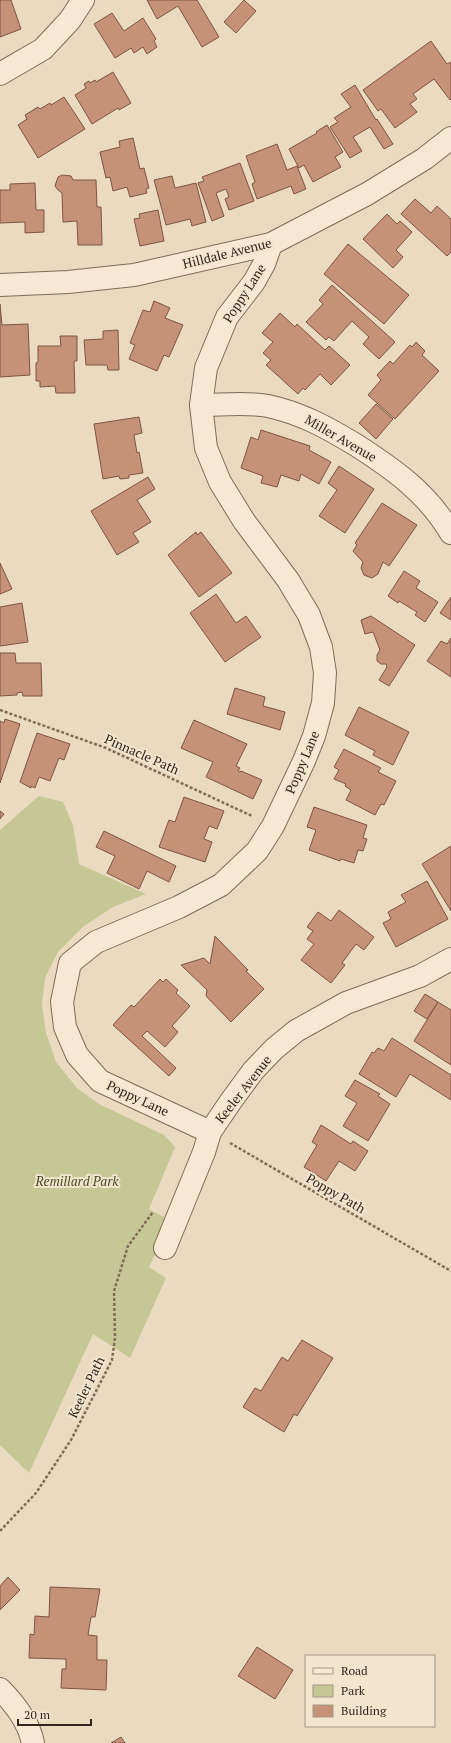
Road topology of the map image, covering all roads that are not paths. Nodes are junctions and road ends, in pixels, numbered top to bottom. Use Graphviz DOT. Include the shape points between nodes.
graph roads {
  1 [pos="83,0"];
  2 [pos="0,74"];
  3 [pos="451,138"];
  4 [pos="271,244"];
  5 [pos="0,285"];
  6 [pos="200,405"];
  7 [pos="451,534"];
  8 [pos="451,959"];
  9 [pos="210,1132"];
  10 [pos="165,1248"];
  11 [pos="0,1689"];
  12 [pos="33,1743"];
  1 -- 2 [label="street" via="70,20 43,49"];
  3 -- 4 [label="street, Hilldale Avenue" via="424,159 367,194"];
  4 -- 5 [label="street, Hilldale Avenue" via="134,275 68,282"];
  4 -- 6 [label="street, Poppy Lane" via="254,282 227,317 206,368"];
  6 -- 7 [label="street, Miller Avenue" via="265,406 296,413 317,422 403,476 440,516"];
  6 -- 9 [label="street, Poppy Lane" via="206,448 220,482 244,521 288,580 309,615 321,647 325,673 323,703 309,749 273,826 256,851 221,885 179,907 96,942 70,963 62,1002 65,1027 77,1055 100,1081"];
  8 -- 9 [label="street, Keeler Avenue" via="420,976 346,1003 296,1031 253,1071"];
  9 -- 10 [label="street, Keeler Avenue"];
  11 -- 12 [label="street" via="13,1702 31,1733"];
}
